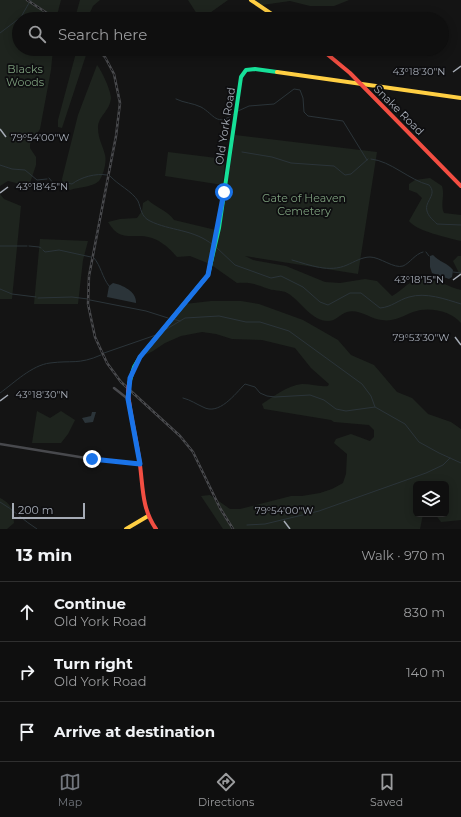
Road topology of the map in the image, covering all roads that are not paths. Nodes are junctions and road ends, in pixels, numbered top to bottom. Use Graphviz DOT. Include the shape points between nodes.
graph roads {
  1 [pos="251,0"];
  2 [pos="268,12"];
  3 [pos="329,56"];
  4 [pos="360,84"];
  5 [pos="461,98"];
  6 [pos="461,186"];
  7 [pos="114,388"];
  8 [pos="128,399"];
  9 [pos="0,444"];
  10 [pos="140,464"];
  11 [pos="148,518"];
  12 [pos="126,529"];
  13 [pos="130,529"];
  14 [pos="156,529"];
  1 -- 2 [label="main road"];
  3 -- 4 [label="main road, Snake Road"];
  4 -- 5 [label="main road, Old York Road"];
  4 -- 6 [label="main road, Snake Road"];
  4 -- 8 [label="main road, Old York Road, bridge" via="256,69 243,73 219,228 208,275 134,366"];
  7 -- 8 [label="street"];
  8 -- 10 [label="main road, Old York Road"];
  9 -- 10 [label="street"];
  10 -- 11 [label="main road, Old York Road"];
  11 -- 12 [label="main road"];
  11 -- 13 [label="main road"];
  11 -- 14 [label="main road, Old York Road"];
}
